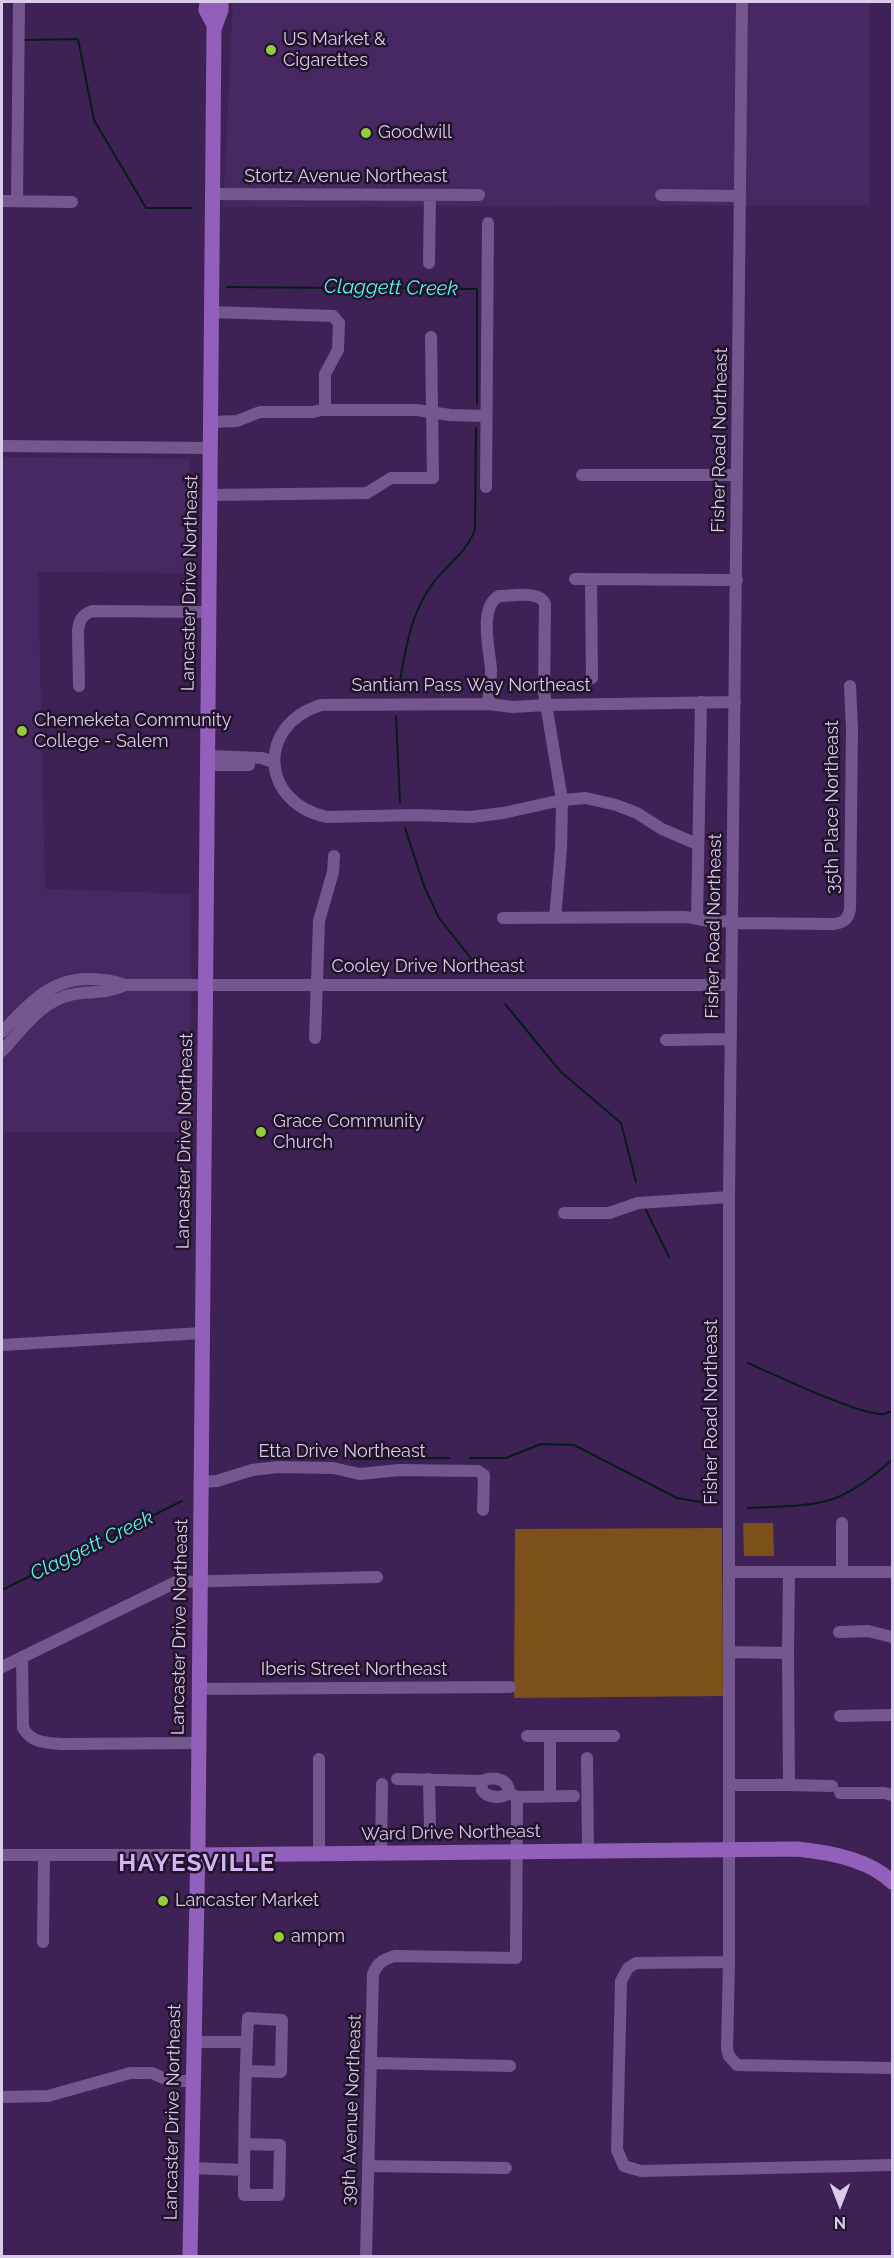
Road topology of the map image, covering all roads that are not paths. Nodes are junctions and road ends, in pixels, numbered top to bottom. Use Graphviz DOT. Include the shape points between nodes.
graph roads {
  1 [pos="19,2"];
  2 [pos="207,2"];
  3 [pos="222,2"];
  4 [pos="742,2"];
  5 [pos="214,25"];
  6 [pos="212,194"];
  7 [pos="430,195"];
  8 [pos="479,195"];
  9 [pos="661,195"];
  10 [pos="740,196"];
  11 [pos="2,201"];
  12 [pos="17,201"];
  13 [pos="72,201"];
  14 [pos="488,223"];
  15 [pos="429,263"];
  16 [pos="212,312"];
  17 [pos="431,337"];
  18 [pos="326,410"];
  19 [pos="432,413"];
  20 [pos="486,416"];
  21 [pos="211,422"];
  22 [pos="2,446"];
  23 [pos="211,447"];
  24 [pos="582,475"];
  25 [pos="737,475"];
  26 [pos="486,487"];
  27 [pos="210,495"];
  28 [pos="575,579"];
  29 [pos="591,579"];
  30 [pos="737,580"];
  31 [pos="209,612"];
  32 [pos="592,678"];
  33 [pos="79,686"];
  34 [pos="850,686"];
  35 [pos="701,702"];
  36 [pos="735,702"];
  37 [pos="488,704"];
  38 [pos="546,705"];
  39 [pos="208,760"];
  40 [pos="273,762"];
  41 [pos="562,800"];
  42 [pos="697,844"];
  43 [pos="334,856"];
  44 [pos="502,918"];
  45 [pos="555,918"];
  46 [pos="697,918"];
  47 [pos="732,921"];
  48 [pos="206,985"];
  49 [pos="316,985"];
  50 [pos="731,985"];
  51 [pos="125,986"];
  52 [pos="2,1032"];
  53 [pos="315,1038"];
  54 [pos="731,1039"];
  55 [pos="666,1040"];
  56 [pos="2,1051"];
  57 [pos="729,1197"];
  58 [pos="564,1213"];
  59 [pos="202,1333"];
  60 [pos="2,1345"];
  61 [pos="201,1482"];
  62 [pos="483,1510"];
  63 [pos="842,1523"];
  64 [pos="730,1572"];
  65 [pos="789,1572"];
  66 [pos="842,1572"];
  67 [pos="892,1572"];
  68 [pos="377,1577"];
  69 [pos="200,1580"];
  70 [pos="839,1632"];
  71 [pos="892,1637"];
  72 [pos="730,1652"];
  73 [pos="788,1653"];
  74 [pos="22,1657"];
  75 [pos="2,1667"];
  76 [pos="510,1688"];
  77 [pos="199,1689"];
  78 [pos="892,1715"];
  79 [pos="840,1716"];
  80 [pos="527,1736"];
  81 [pos="550,1736"];
  82 [pos="614,1736"];
  83 [pos="198,1743"];
  84 [pos="587,1758"];
  85 [pos="319,1759"];
  86 [pos="397,1779"];
  87 [pos="429,1779"];
  88 [pos="382,1784"];
  89 [pos="730,1785"];
  90 [pos="789,1785"];
  91 [pos="513,1795"];
  92 [pos="892,1795"];
  93 [pos="550,1796"];
  94 [pos="574,1796"];
  95 [pos="430,1827"];
  96 [pos="730,1850"];
  97 [pos="588,1851"];
  98 [pos="518,1852"];
  99 [pos="381,1853"];
  100 [pos="319,1854"];
  101 [pos="2,1855"];
  102 [pos="44,1855"];
  103 [pos="197,1855"];
  104 [pos="891,1879"];
  105 [pos="43,1942"];
  106 [pos="729,1962"];
  107 [pos="194,2042"];
  108 [pos="247,2042"];
  109 [pos="372,2063"];
  110 [pos="510,2066"];
  111 [pos="892,2068"];
  112 [pos="246,2071"];
  113 [pos="193,2081"];
  114 [pos="2,2097"];
  115 [pos="245,2144"];
  116 [pos="892,2165"];
  117 [pos="368,2166"];
  118 [pos="191,2168"];
  119 [pos="506,2168"];
  120 [pos="244,2170"];
  121 [pos="190,2256"];
  122 [pos="366,2256"];
  1 -- 12 [label="street"];
  2 -- 5 [label="main road, Lancaster Drive Northeast"];
  3 -- 5 [label="main road, Lancaster Drive Northeast"];
  4 -- 10 [label="street, Fisher Road Northeast"];
  5 -- 6 [label="main road, Lancaster Drive Northeast"];
  6 -- 7 [label="street, Stortz Avenue Northeast"];
  6 -- 16 [label="main road, Lancaster Drive Northeast"];
  7 -- 8 [label="street, Stortz Avenue Northeast"];
  7 -- 15 [label="street"];
  9 -- 10 [label="street"];
  10 -- 25 [label="street, Fisher Road Northeast"];
  11 -- 12 [label="street"];
  12 -- 13 [label="street"];
  14 -- 20 [label="street"];
  16 -- 18 [label="street" via="333,316 339,323 339,347 326,374"];
  16 -- 21 [label="main road, Lancaster Drive Northeast"];
  17 -- 19 [label="street"];
  18 -- 19 [label="street"];
  18 -- 21 [label="street" via="260,412 237,422"];
  19 -- 20 [label="street"];
  19 -- 27 [label="street" via="433,478 391,478 367,493"];
  20 -- 26 [label="street"];
  21 -- 23 [label="main road, Lancaster Drive Northeast"];
  22 -- 23 [label="street"];
  23 -- 27 [label="main road, Lancaster Drive Northeast"];
  24 -- 25 [label="street"];
  25 -- 30 [label="street, Fisher Road Northeast"];
  27 -- 31 [label="main road, Lancaster Drive Northeast"];
  28 -- 29 [label="street"];
  29 -- 30 [label="street"];
  29 -- 32 [label="street"];
  30 -- 36 [label="street, Fisher Road Northeast"];
  31 -- 33 [label="street" via="86,614 78,631"];
  31 -- 39 [label="main road, Lancaster Drive Northeast"];
  34 -- 47 [label="street, 35th Place Northeast" via="849,916 833,924"];
  35 -- 36 [label="street, Santiam Pass Way Northeast"];
  35 -- 38 [label="street, Santiam Pass Way Northeast"];
  35 -- 42 [label="street"];
  36 -- 47 [label="street, Fisher Road Northeast"];
  37 -- 38 [label="street, Santiam Pass Way Northeast"];
  37 -- 38 [label="street" via="491,673 486,633 492,603 499,596 538,596 545,604"];
  37 -- 40 [label="street, Santiam Pass Way Northeast" via="321,705 304,711 285,729 275,747"];
  38 -- 41 [label="street"];
  39 -- 40 [label="street" via="262,758"];
  39 -- 48 [label="main road, Lancaster Drive Northeast"];
  40 -- 41 [label="street" via="290,797 306,811 327,817 471,817"];
  41 -- 42 [label="street" via="586,798 616,805"];
  41 -- 45 [label="street"];
  42 -- 46 [label="street"];
  43 -- 49 [label="street" via="319,921"];
  44 -- 45 [label="street"];
  45 -- 46 [label="street"];
  46 -- 47 [label="street" via="708,922"];
  47 -- 50 [label="street, Fisher Road Northeast"];
  48 -- 49 [label="street, Cooley Drive Northeast"];
  48 -- 51 [label="street, Cooley Drive Northeast"];
  48 -- 59 [label="main road, Lancaster Drive Northeast"];
  49 -- 50 [label="street, Cooley Drive Northeast"];
  49 -- 53 [label="street"];
  50 -- 54 [label="street, Fisher Road Northeast"];
  51 -- 52 [label="street, Cooley Drive Northeast" via="110,979 60,983 41,994"];
  51 -- 56 [label="street, Cooley Drive Northeast" via="110,992 70,994 52,1002"];
  54 -- 55 [label="street"];
  54 -- 57 [label="street, Fisher Road Northeast"];
  57 -- 58 [label="street" via="644,1202 609,1213"];
  57 -- 64 [label="street, Fisher Road Northeast"];
  59 -- 60 [label="street"];
  59 -- 61 [label="main road, Lancaster Drive Northeast"];
  61 -- 62 [label="street, Etta Drive Northeast" via="278,1467 333,1468 360,1474 399,1470 478,1471 483,1475"];
  61 -- 69 [label="main road, Lancaster Drive Northeast"];
  63 -- 66 [label="street"];
  64 -- 65 [label="street"];
  64 -- 72 [label="street, Fisher Road Northeast"];
  65 -- 66 [label="street"];
  65 -- 73 [label="street"];
  66 -- 67 [label="street"];
  68 -- 69 [label="street"];
  69 -- 74 [label="street" via="169,1584"];
  69 -- 77 [label="main road, Lancaster Drive Northeast"];
  70 -- 71 [label="street" via="868,1631"];
  72 -- 73 [label="street"];
  72 -- 89 [label="street, Fisher Road Northeast"];
  73 -- 90 [label="street"];
  74 -- 75 [label="street"];
  74 -- 83 [label="street" via="23,1728 41,1743"];
  76 -- 77 [label="street, Iberis Street Northeast"];
  77 -- 83 [label="main road, Lancaster Drive Northeast"];
  78 -- 79 [label="street"];
  80 -- 81 [label="street"];
  81 -- 82 [label="street"];
  81 -- 93 [label="street"];
  83 -- 103 [label="main road, Lancaster Drive Northeast"];
  84 -- 97 [label="street"];
  85 -- 100 [label="street"];
  86 -- 87 [label="street"];
  87 -- 91 [label="street" via="482,1780 484,1794"];
  87 -- 95 [label="street"];
  88 -- 99 [label="street"];
  89 -- 90 [label="street"];
  89 -- 96 [label="street, Fisher Road Northeast"];
  90 -- 92 [label="street"];
  91 -- 93 [label="street"];
  91 -- 98 [label="street"];
  93 -- 94 [label="street"];
  96 -- 97 [label="main road, Ward Drive Northeast"];
  96 -- 104 [label="main road, Ward Drive Northeast" via="823,1852 848,1857"];
  96 -- 106 [label="street, Fisher Road Northeast"];
  97 -- 98 [label="main road, Ward Drive Northeast"];
  98 -- 99 [label="main road, Ward Drive Northeast"];
  98 -- 109 [label="street, 39th Avenue Northeast" via="516,1958 395,1956 376,1965"];
  99 -- 100 [label="main road, Ward Drive Northeast"];
  100 -- 103 [label="main road, Ward Drive Northeast"];
  101 -- 102 [label="street, Ward Drive Northeast"];
  102 -- 103 [label="street, Ward Drive Northeast"];
  102 -- 105 [label="street"];
  103 -- 107 [label="main road, Lancaster Drive Northeast"];
  106 -- 111 [label="street, Fisher Road Northeast" via="727,2049 736,2065"];
  106 -- 116 [label="street" via="644,1962 636,1963 623,1974 617,2150 624,2166 641,2171"];
  107 -- 108 [label="street"];
  107 -- 113 [label="main road, Lancaster Drive Northeast"];
  108 -- 112 [label="street"];
  108 -- 112 [label="street" via="248,2018 282,2020 281,2072"];
  109 -- 110 [label="street"];
  109 -- 117 [label="street, 39th Avenue Northeast"];
  112 -- 115 [label="street"];
  113 -- 114 [label="street" via="130,2073 48,2096"];
  113 -- 118 [label="main road, Lancaster Drive Northeast"];
  115 -- 120 [label="street"];
  115 -- 120 [label="street" via="280,2145 279,2195 244,2195"];
  117 -- 119 [label="street"];
  117 -- 122 [label="street, 39th Avenue Northeast"];
  118 -- 120 [label="street"];
  118 -- 121 [label="main road, Lancaster Drive Northeast"];
}
